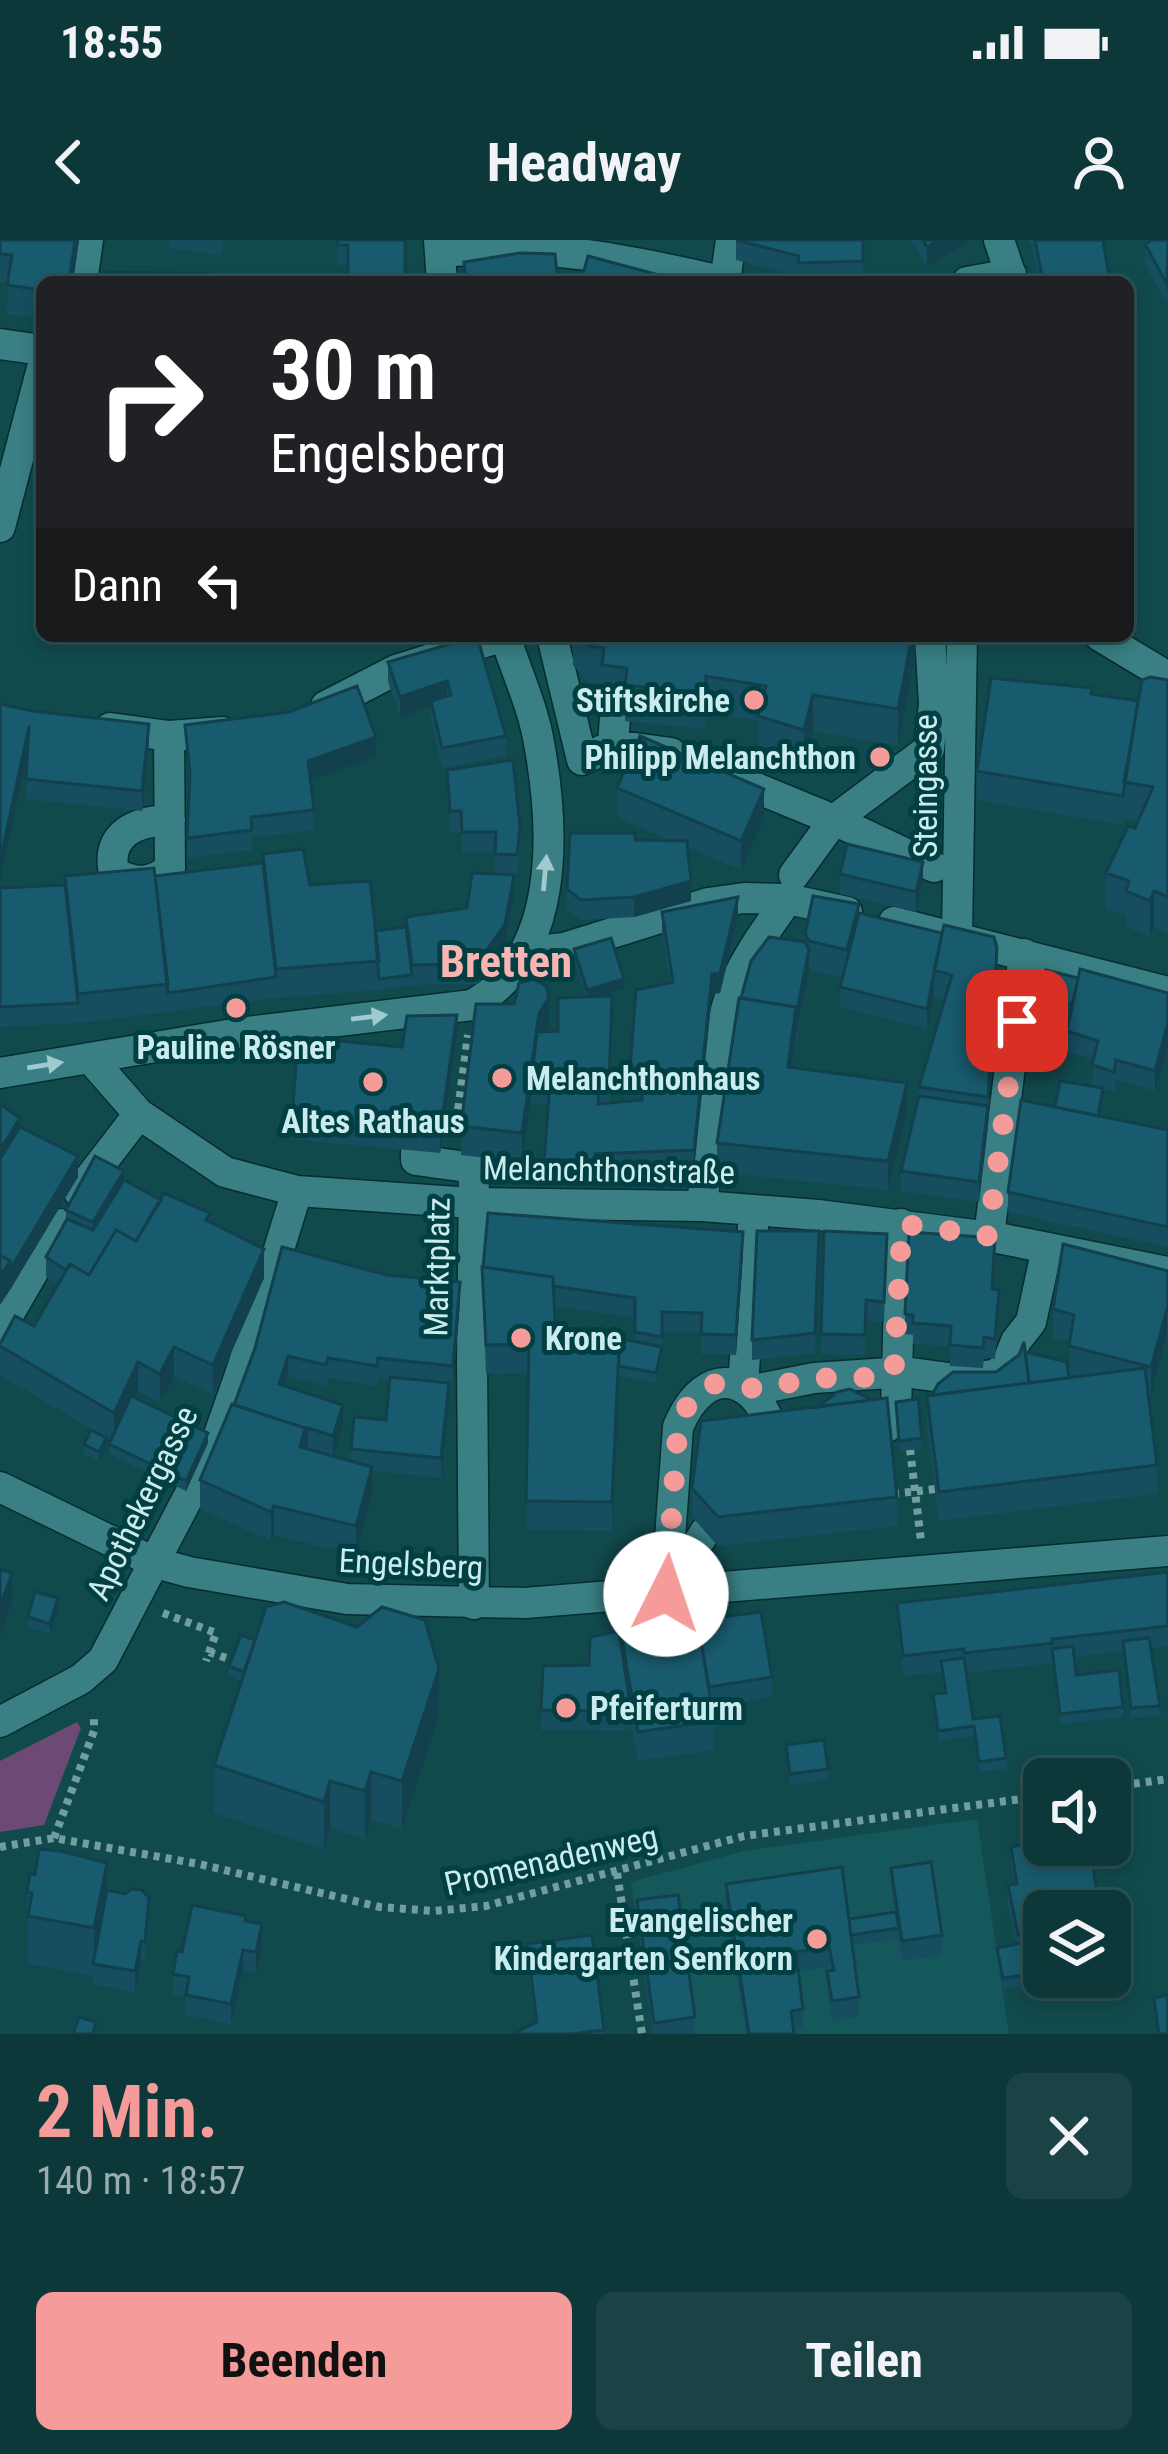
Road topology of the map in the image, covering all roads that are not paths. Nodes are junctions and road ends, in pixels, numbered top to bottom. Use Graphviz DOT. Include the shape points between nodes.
graph roads {
  1 [pos="88,240"];
  2 [pos="731,240"];
  3 [pos="999,240"];
  4 [pos="619,248"];
  5 [pos="440,258"];
  6 [pos="83,276"];
  7 [pos="706,276"];
  8 [pos="726,276"];
  9 [pos="1011,276"];
  10 [pos="0,344"];
  11 [pos="36,349"];
  12 [pos="36,391"];
  13 [pos="0,527"];
  14 [pos="485,642"];
  15 [pos="506,642"];
  16 [pos="553,642"];
  17 [pos="930,642"];
  18 [pos="962,642"];
  19 [pos="1110,642"];
  20 [pos="1168,677"];
  21 [pos="616,704"];
  22 [pos="305,717"];
  23 [pos="79,723"];
  24 [pos="264,728"];
  25 [pos="169,736"];
  26 [pos="613,746"];
  27 [pos="170,820"];
  28 [pos="834,820"];
  29 [pos="934,867"];
  30 [pos="791,887"];
  31 [pos="957,936"];
  32 [pos="526,952"];
  33 [pos="1024,954"];
  34 [pos="1167,990"];
  35 [pos="90,1058"];
  36 [pos="0,1072"];
  37 [pos="139,1114"];
  38 [pos="416,1152"];
  39 [pos="297,1191"];
  40 [pos="472,1203"];
  41 [pos="701,1207"];
  42 [pos="754,1210"];
  43 [pos="902,1224"];
  44 [pos="988,1236"];
  45 [pos="1047,1248"];
  46 [pos="1168,1273"];
  47 [pos="0,1329"];
  48 [pos="899,1372"];
  49 [pos="743,1388"];
  50 [pos="901,1429"];
  51 [pos="775,1440"];
  52 [pos="0,1487"];
  53 [pos="705,1532"];
  54 [pos="1168,1551"];
  55 [pos="156,1563"];
  56 [pos="666,1594"];
  57 [pos="474,1604"];
  58 [pos="0,1722"];
  1 -- 6 [label="street"];
  2 -- 8 [label="street"];
  3 -- 9 [label="street"];
  4 -- 5 [label="street"];
  4 -- 7 [label="street"];
  10 -- 11 [label="street"];
  12 -- 13 [label="street"];
  14 -- 22 [label="street" via="396,670"];
  32 -- 15 [label="street, one-way" via="542,910 546,795 539,739"];
  16 -- 26 [label="street" via="582,760"];
  17 -- 28 [label="street" via="929,749"];
  18 -- 31 [label="street, Steingasse"];
  19 -- 20 [label="street"];
  21 -- 26 [label="street"];
  23 -- 25 [label="street"];
  24 -- 25 [label="street"];
  25 -- 27 [label="street"];
  26 -- 28 [label="street" via="662,749"];
  28 -- 29 [label="street"];
  28 -- 30 [label="street"];
  30 -- 31 [label="street"];
  30 -- 32 [label="street"];
  30 -- 41 [label="street" via="728,999"];
  31 -- 33 [label="street"];
  35 -- 32 [label="street, one-way" via="472,1005 510,977"];
  33 -- 34 [label="street"];
  33 -- 44 [label="street"];
  36 -- 35 [label="street, one-way"];
  35 -- 37 [label="street, Melanchthonstraße"];
  37 -- 39 [label="street, Melanchthonstraße" via="225,1172"];
  37 -- 47 [label="street" via="91,1174"];
  38 -- 40 [label="street, Marktplatz" via="416,1160 474,1168"];
  39 -- 40 [label="street, Melanchthonstraße"];
  39 -- 55 [label="street, Apothekergasse" via="215,1446"];
  40 -- 41 [label="street, Melanchthonstraße"];
  40 -- 57 [label="street, Marktplatz"];
  41 -- 42 [label="street, Melanchthonstraße"];
  42 -- 43 [label="street, Melanchthonstraße"];
  42 -- 49 [label="street"];
  43 -- 44 [label="street, Melanchthonstraße"];
  43 -- 48 [label="street"];
  44 -- 45 [label="street, Melanchthonstraße"];
  45 -- 46 [label="street, Melanchthonstraße"];
  45 -- 48 [label="street" via="1031,1322 996,1384"];
  48 -- 49 [label="street"];
  48 -- 50 [label="street"];
  49 -- 51 [label="street" via="762,1404"];
  49 -- 56 [label="street" via="717,1383 700,1390 678,1427"];
  52 -- 55 [label="street, Engelsberg"];
  53 -- 56 [label="street"];
  54 -- 56 [label="street, Engelsberg"];
  55 -- 57 [label="street, Engelsberg" via="347,1599"];
  55 -- 58 [label="street, Apothekergasse" via="104,1660"];
  56 -- 57 [label="street, Engelsberg"];
}
